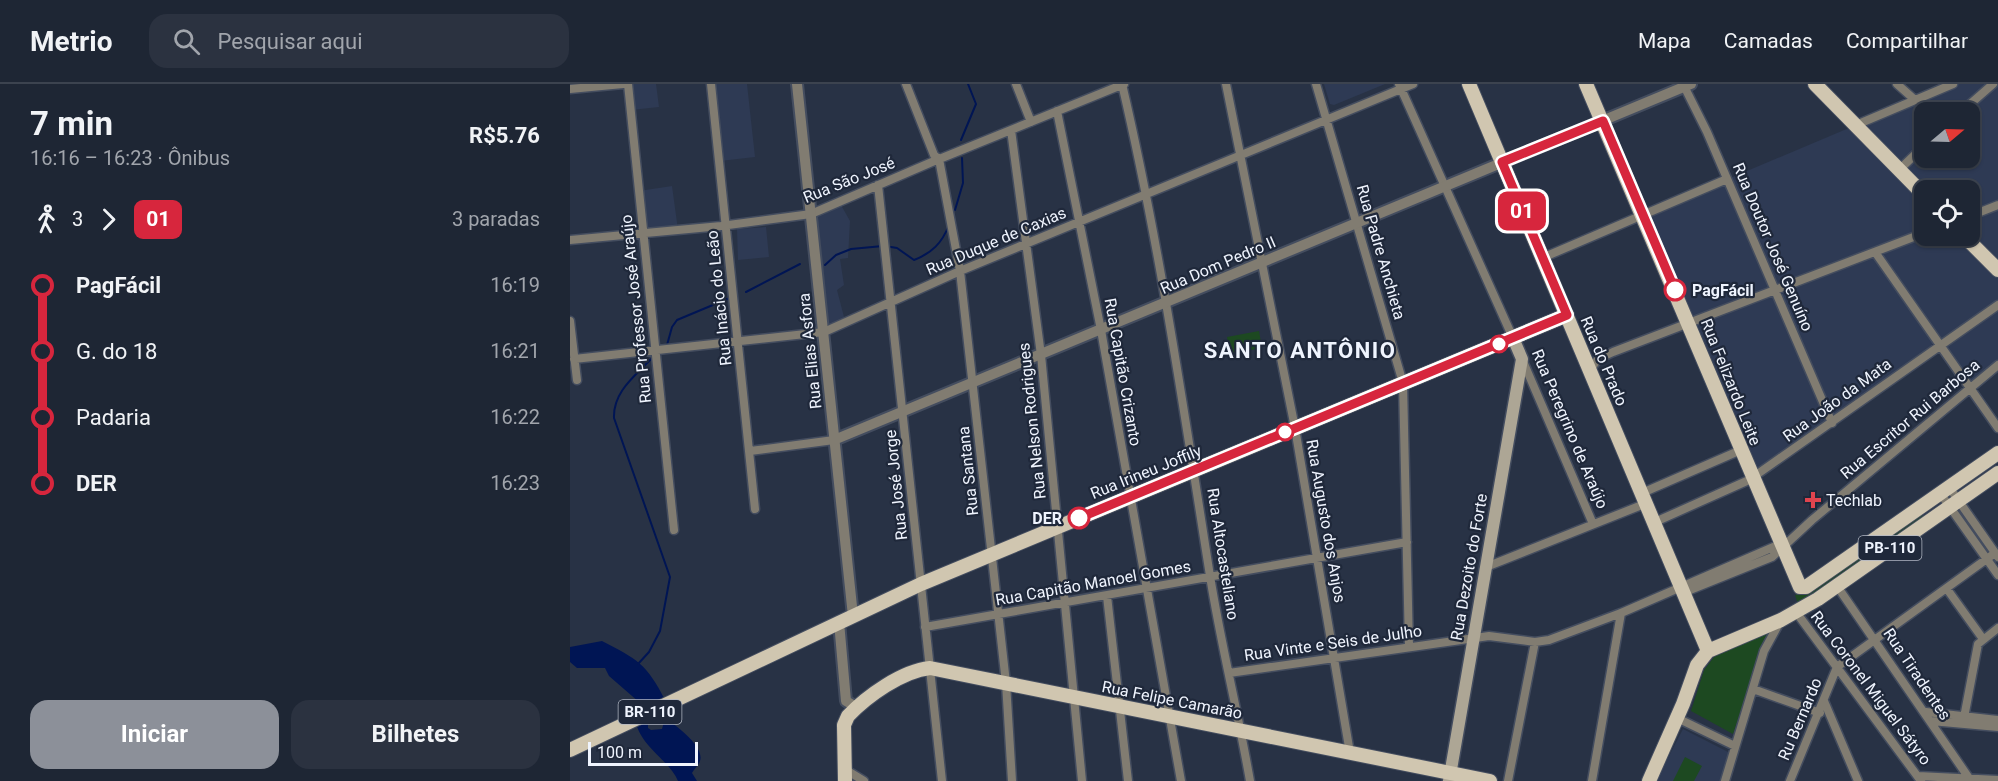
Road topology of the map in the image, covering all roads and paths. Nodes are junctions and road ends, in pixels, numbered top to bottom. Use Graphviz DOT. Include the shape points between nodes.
graph roads {
  1 [pos="623,84"];
  2 [pos="628,84"];
  3 [pos="711,84"];
  4 [pos="797,84"];
  5 [pos="906,84"];
  6 [pos="1016,84"];
  7 [pos="1123,84"];
  8 [pos="1226,84"];
  9 [pos="1316,84"];
  10 [pos="1413,84"];
  11 [pos="1469,84"];
  12 [pos="1586,84"];
  13 [pos="1815,84"];
  14 [pos="1898,84"];
  15 [pos="1953,84"];
  16 [pos="1686,85"];
  17 [pos="1995,85"];
  18 [pos="1400,86"];
  19 [pos="570,89"];
  20 [pos="1915,100"];
  21 [pos="1974,102"];
  22 [pos="1057,111"];
  23 [pos="1326,120"];
  24 [pos="1603,121"];
  25 [pos="1031,122"];
  26 [pos="1856,125"];
  27 [pos="1011,130"];
  28 [pos="1241,156"];
  29 [pos="1914,156"];
  30 [pos="939,159"];
  31 [pos="1502,162"];
  32 [pos="1900,169"];
  33 [pos="1727,179"];
  34 [pos="1914,184"];
  35 [pos="878,185"];
  36 [pos="1444,187"];
  37 [pos="1146,194"];
  38 [pos="1998,205"];
  39 [pos="1980,212"];
  40 [pos="811,214"];
  41 [pos="1643,215"];
  42 [pos="1079,222"];
  43 [pos="1358,223"];
  44 [pos="727,226"];
  45 [pos="643,234"];
  46 [pos="1914,237"];
  47 [pos="570,240"];
  48 [pos="1028,244"];
  49 [pos="1974,246"];
  50 [pos="1875,252"];
  51 [pos="1542,258"];
  52 [pos="1264,262"];
  53 [pos="1998,270"];
  54 [pos="960,271"];
  55 [pos="1775,291"];
  56 [pos="890,303"];
  57 [pos="1165,303"];
  58 [pos="1998,306"];
  59 [pos="1567,315"];
  60 [pos="570,321"];
  61 [pos="1689,324"];
  62 [pos="1101,330"];
  63 [pos="824,332"];
  64 [pos="1513,338"];
  65 [pos="739,343"];
  66 [pos="1940,344"];
  67 [pos="655,351"];
  68 [pos="1041,355"];
  69 [pos="574,359"];
  70 [pos="1522,359"];
  71 [pos="1998,365"];
  72 [pos="1590,370"];
  73 [pos="577,380"];
  74 [pos="973,382"];
  75 [pos="1403,383"];
  76 [pos="1971,388"];
  77 [pos="903,412"];
  78 [pos="1832,423"];
  79 [pos="1295,428"];
  80 [pos="1998,428"];
  81 [pos="834,440"];
  82 [pos="1741,450"];
  83 [pos="750,451"];
  84 [pos="1998,453"];
  85 [pos="1195,470"];
  86 [pos="1998,473"];
  87 [pos="1752,478"];
  88 [pos="1944,490"];
  89 [pos="1131,497"];
  90 [pos="1644,498"];
  91 [pos="1954,503"];
  92 [pos="755,509"];
  93 [pos="1916,510"];
  94 [pos="1655,522"];
  95 [pos="1925,523"];
  96 [pos="1593,524"];
  97 [pos="1058,526"];
  98 [pos="674,530"];
  99 [pos="1407,542"];
  100 [pos="1783,544"];
  101 [pos="992,555"];
  102 [pos="1997,555"];
  103 [pos="1317,557"];
  104 [pos="1987,559"];
  105 [pos="1486,567"];
  106 [pos="1998,575"];
  107 [pos="1210,577"];
  108 [pos="921,584"];
  109 [pos="1837,586"];
  110 [pos="1683,589"];
  111 [pos="1947,589"];
  112 [pos="1147,590"];
  113 [pos="1107,596"];
  114 [pos="1065,602"];
  115 [pos="1796,612"];
  116 [pos="1621,613"];
  117 [pos="999,614"];
  118 [pos="853,616"];
  119 [pos="1781,620"];
  120 [pos="839,622"];
  121 [pos="925,627"];
  122 [pos="1998,628"];
  123 [pos="1473,638"];
  124 [pos="1875,639"];
  125 [pos="1983,639"];
  126 [pos="1536,642"];
  127 [pos="1409,647"];
  128 [pos="1708,651"];
  129 [pos="1334,657"];
  130 [pos="1837,667"];
  131 [pos="930,668"];
  132 [pos="1229,673"];
  133 [pos="1006,683"];
  134 [pos="1753,689"];
  135 [pos="1074,697"];
  136 [pos="1824,701"];
  137 [pos="1119,706"];
  138 [pos="856,707"];
  139 [pos="1926,712"];
  140 [pos="1820,713"];
  141 [pos="1169,716"];
  142 [pos="1677,718"];
  143 [pos="1964,720"];
  144 [pos="1998,720"];
  145 [pos="1931,721"];
  146 [pos="1998,727"];
  147 [pos="1242,731"];
  148 [pos="1735,746"];
  149 [pos="570,750"];
  150 [pos="1350,753"];
  151 [pos="846,776"];
  152 [pos="1449,777"];
  153 [pos="1920,779"];
  154 [pos="1970,780"];
  155 [pos="1998,780"];
  156 [pos="864,781"];
  157 [pos="942,781"];
  158 [pos="1012,781"];
  159 [pos="1082,781"];
  160 [pos="1128,781"];
  161 [pos="1181,781"];
  162 [pos="1250,781"];
  163 [pos="1490,781"];
  164 [pos="1508,781"];
  165 [pos="1592,781"];
  166 [pos="1649,781"];
  167 [pos="1725,781"];
  168 [pos="1790,781"];
  169 [pos="1858,781"];
  1 -- 19 [label="street"];
  2 -- 45 [label="street, Rua Professor José Araújo"];
  3 -- 44 [label="street, Rua Inácio do Leão"];
  4 -- 40 [label="street, Rua Elias Asfora"];
  5 -- 30 [label="street, Rua Santana"];
  6 -- 25 [label="street"];
  7 -- 22 [label="street, Rua São José"];
  7 -- 37 [label="street, Rua Altocasteliano"];
  8 -- 28 [label="street, Rua Augusto dos Anjos"];
  9 -- 23 [label="street, Rua Padre Anchieta"];
  10 -- 18 [label="street, Rua Duque de Caxias"];
  11 -- 31 [label="main road, Rua do Prado"];
  12 -- 24 [label="main road, Rua Felizardo Leite"];
  13 -- 26 [label="main road"];
  14 -- 20 [label="street"];
  15 -- 20 [label="street"];
  16 -- 24 [label="street, Rua Dom Pedro II"];
  16 -- 33 [label="street, Rua Doutor José Genuíno"];
  17 -- 21 [label="street"];
  18 -- 23 [label="street, Rua Duque de Caxias"];
  18 -- 36 [label="street, Rua Peregrino de Araújo"];
  20 -- 26 [label="street"];
  22 -- 25 [label="street, Rua São José"];
  22 -- 42 [label="street, Rua Capitão Crizanto"];
  23 -- 28 [label="street, Rua Duque de Caxias"];
  23 -- 43 [label="street, Rua Padre Anchieta"];
  24 -- 31 [label="street, Rua Dom Pedro II"];
  24 -- 41 [label="main road, Rua Felizardo Leite / PB-110"];
  25 -- 27 [label="street, Rua São José"];
  26 -- 32 [label="main road"];
  27 -- 30 [label="street, Rua São José"];
  27 -- 48 [label="street, Rua Nelson Rodrigues"];
  28 -- 37 [label="street, Rua Duque de Caxias"];
  28 -- 52 [label="street, Rua Augusto dos Anjos"];
  29 -- 32 [label="street"];
  30 -- 35 [label="street, Rua São José"];
  30 -- 54 [label="street, Rua Santana"];
  31 -- 36 [label="street, Rua Dom Pedro II"];
  31 -- 51 [label="main road, Rua do Prado"];
  32 -- 34 [label="main road"];
  33 -- 41 [label="street"];
  33 -- 55 [label="street, Rua Doutor José Genuíno"];
  35 -- 40 [label="street, Rua São José"];
  35 -- 56 [label="street, Rua José Jorge"];
  36 -- 43 [label="street, Rua Dom Pedro II"];
  36 -- 64 [label="street, Rua Peregrino de Araújo"];
  37 -- 42 [label="street, Rua Duque de Caxias"];
  37 -- 57 [label="street, Rua Altocasteliano"];
  38 -- 39 [label="street"];
  40 -- 44 [label="street, Rua São José"];
  40 -- 63 [label="street, Rua Elias Asfora"];
  41 -- 51 [label="street"];
  41 -- 61 [label="main road, Rua Felizardo Leite / PB-110"];
  42 -- 48 [label="street, Rua Duque de Caxias"];
  42 -- 62 [label="street, Rua Capitão Crizanto"];
  43 -- 52 [label="street, Rua Dom Pedro II"];
  43 -- 75 [label="street, Rua Padre Anchieta"];
  44 -- 45 [label="street, Rua São José"];
  44 -- 65 [label="street, Rua Inácio do Leão"];
  45 -- 47 [label="street, Rua São José"];
  45 -- 67 [label="street, Rua Professor José Araújo"];
  46 -- 50 [label="street"];
  48 -- 54 [label="street, Rua Duque de Caxias"];
  48 -- 68 [label="street, Rua Nelson Rodrigues"];
  49 -- 53 [label="main road"];
  50 -- 55 [label="street"];
  50 -- 66 [label="street"];
  51 -- 59 [label="main road, Rua do Prado"];
  52 -- 57 [label="street, Rua Dom Pedro II"];
  52 -- 79 [label="street, Rua Augusto dos Anjos"];
  54 -- 56 [label="street, Rua Duque de Caxias"];
  54 -- 74 [label="street, Rua Santana"];
  55 -- 61 [label="street"];
  55 -- 78 [label="street, Rua Doutor José Genuíno"];
  56 -- 63 [label="street, Rua Duque de Caxias"];
  56 -- 77 [label="street, Rua José Jorge"];
  57 -- 62 [label="street, Rua Dom Pedro II"];
  57 -- 85 [label="street, Rua Altocasteliano"];
  58 -- 66 [label="street, Rua João da Mata"];
  59 -- 64 [label="main road, Rua Irineu Joffily"];
  59 -- 72 [label="main road, Rua do Prado"];
  60 -- 69 [label="street"];
  61 -- 72 [label="street" via="1604,356"];
  61 -- 82 [label="main road, Rua Felizardo Leite / PB-110"];
  62 -- 68 [label="street, Rua Dom Pedro II"];
  62 -- 89 [label="street, Rua Capitão Crizanto"];
  63 -- 65 [label="street, Rua Duque de Caxias"];
  63 -- 81 [label="street, Rua Elias Asfora"];
  64 -- 70 [label="main road, Rua Peregrino de Araújo"];
  64 -- 75 [label="main road, Rua Irineu Joffily"];
  65 -- 67 [label="street, Rua Duque de Caxias"];
  65 -- 83 [label="street, Rua Inácio do Leão"];
  66 -- 76 [label="street"];
  66 -- 78 [label="street, Rua João da Mata"];
  67 -- 69 [label="street, Rua Duque de Caxias"];
  67 -- 98 [label="street, Rua Professor José Araújo"];
  68 -- 74 [label="street, Rua Dom Pedro II"];
  68 -- 97 [label="street, Rua Nelson Rodrigues"];
  69 -- 73 [label="street"];
  70 -- 96 [label="street, Rua Peregrino de Araújo"];
  70 -- 105 [label="main road, Rua Dezoito do Forte"];
  71 -- 76 [label="street, Rua Escritor Rui Barbosa"];
  72 -- 90 [label="main road, Rua do Prado"];
  74 -- 77 [label="street, Rua Dom Pedro II"];
  74 -- 101 [label="street, Rua Santana"];
  75 -- 79 [label="main road, Rua Irineu Joffily"];
  75 -- 99 [label="street, Rua Padre Anchieta"];
  76 -- 80 [label="street"];
  76 -- 100 [label="street, Rua Escritor Rui Barbosa"];
  77 -- 81 [label="street, Rua Dom Pedro II"];
  77 -- 108 [label="street, Rua José Jorge"];
  78 -- 87 [label="street, Rua João da Mata"];
  79 -- 85 [label="main road, Rua Irineu Joffily"];
  79 -- 103 [label="street, Rua Augusto dos Anjos"];
  81 -- 83 [label="street, Rua Dom Pedro II"];
  81 -- 118 [label="street, Rua Elias Asfora"];
  82 -- 87 [label="main road, Rua Felizardo Leite / PB-110"];
  82 -- 90 [label="street"];
  83 -- 92 [label="street, Rua Inácio do Leão"];
  84 -- 88 [label="main road, PB-110"];
  85 -- 89 [label="main road, Rua Irineu Joffily"];
  85 -- 107 [label="street, Rua Altocasteliano"];
  86 -- 91 [label="main road, PB-110"];
  87 -- 94 [label="street, Rua João da Mata"];
  87 -- 100 [label="main road, Rua Felizardo Leite / PB-110"];
  88 -- 91 [label="street"];
  88 -- 93 [label="main road, PB-110"];
  89 -- 97 [label="main road, Rua Irineu Joffily"];
  89 -- 112 [label="street, Rua Capitão Crizanto"];
  90 -- 94 [label="main road, Rua do Prado"];
  90 -- 96 [label="street"];
  91 -- 95 [label="main road, PB-110"];
  91 -- 102 [label="street"];
  91 -- 104 [label="street"];
  93 -- 95 [label="main road" via="1925,514"];
  93 -- 100 [label="main road, Rua Felizardo Leite / PB-110" via="1806,587 1797,584"];
  94 -- 110 [label="main road, Rua do Prado"];
  95 -- 109 [label="main road, PB-110"];
  96 -- 105 [label="street"];
  97 -- 101 [label="main road, Rua Irineu Joffily"];
  97 -- 114 [label="street, Rua Nelson Rodrigues"];
  99 -- 103 [label="street, Rua Capitão Manoel Gomes"];
  99 -- 127 [label="street, Rua Padre Anchieta"];
  100 -- 110 [label="street, Rua Escritor Rui Barbosa"];
  101 -- 108 [label="main road, Rua Irineu Joffily"];
  101 -- 117 [label="street, Rua Santana"];
  102 -- 104 [label="street"];
  103 -- 107 [label="street, Rua Capitão Manoel Gomes"];
  103 -- 129 [label="street, Rua Augusto dos Anjos"];
  104 -- 106 [label="street"];
  104 -- 111 [label="street"];
  105 -- 123 [label="main road, Rua Dezoito do Forte"];
  107 -- 112 [label="street, Rua Capitão Manoel Gomes"];
  107 -- 132 [label="street, Rua Altocasteliano"];
  108 -- 118 [label="main road, Rua Irineu Joffily"];
  108 -- 121 [label="street, Rua José Jorge"];
  109 -- 115 [label="main road, PB-110"];
  109 -- 124 [label="street, Rua Tiradentes"];
  110 -- 116 [label="street, Rua Vinte e Seis de Julho"];
  110 -- 128 [label="main road, Rua do Prado"];
  111 -- 124 [label="street"];
  111 -- 125 [label="street"];
  112 -- 113 [label="street, Rua Capitão Manoel Gomes"];
  112 -- 141 [label="street, Rua Capitão Crizanto"];
  113 -- 114 [label="street, Rua Capitão Manoel Gomes"];
  113 -- 137 [label="street"];
  114 -- 117 [label="street, Rua Capitão Manoel Gomes"];
  114 -- 135 [label="street, Rua Nelson Rodrigues"];
  115 -- 119 [label="main road, PB-110"];
  115 -- 130 [label="street, Rua Coronel Miguel Sátyro"];
  116 -- 126 [label="street, Rua Vinte e Seis de Julho"];
  116 -- 165 [label="street"];
  117 -- 121 [label="street, Rua Capitão Manoel Gomes"];
  117 -- 133 [label="street, Rua Santana"];
  118 -- 120 [label="main road, Rua Irineu Joffily / BR-110"];
  119 -- 128 [label="main road, PB-110"];
  119 -- 134 [label="street" via="1764,651"];
  120 -- 138 [label="street" via="846,700"];
  120 -- 149 [label="main road, Rua Irineu Joffily / BR-110"];
  121 -- 131 [label="street, Rua José Jorge"];
  122 -- 125 [label="street"];
  123 -- 126 [label="street, Rua Vinte e Seis de Julho" via="1497,636"];
  123 -- 127 [label="street, Rua Vinte e Seis de Julho"];
  123 -- 152 [label="main road, Rua Dezoito do Forte"];
  124 -- 130 [label="street"];
  124 -- 139 [label="street, Rua Tiradentes"];
  125 -- 143 [label="street"];
  126 -- 164 [label="street"];
  127 -- 129 [label="street, Rua Vinte e Seis de Julho"];
  128 -- 142 [label="main road" via="1697,665"];
  129 -- 132 [label="street, Rua Vinte e Seis de Julho"];
  129 -- 150 [label="street, Rua Augusto dos Anjos"];
  130 -- 136 [label="street, Ru Bernardo"];
  130 -- 153 [label="street, Rua Coronel Miguel Sátyro"];
  131 -- 133 [label="main road, Rua Felipe Camarão"];
  131 -- 138 [label="main road, Rua Felipe Camarão" via="901,676"];
  131 -- 157 [label="street, Rua José Jorge"];
  132 -- 147 [label="street, Rua Altocasteliano"];
  133 -- 135 [label="main road, Rua Felipe Camarão"];
  133 -- 158 [label="street, Rua Santana"];
  134 -- 140 [label="street"];
  134 -- 148 [label="street"];
  135 -- 137 [label="main road, Rua Felipe Camarão"];
  135 -- 159 [label="street, Rua Nelson Rodrigues"];
  136 -- 140 [label="street, Ru Bernardo"];
  136 -- 169 [label="street"];
  137 -- 141 [label="main road, Rua Felipe Camarão"];
  137 -- 160 [label="street"];
  138 -- 151 [label="main road" via="844,725"];
  139 -- 143 [label="street"];
  139 -- 145 [label="street, Rua Tiradentes"];
  140 -- 168 [label="street, Ru Bernardo"];
  141 -- 147 [label="main road, Rua Felipe Camarão"];
  141 -- 161 [label="street, Rua Capitão Crizanto"];
  142 -- 148 [label="street"];
  142 -- 166 [label="main road"];
  143 -- 144 [label="street"];
  143 -- 145 [label="street"];
  143 -- 146 [label="street"];
  145 -- 154 [label="street, Rua Tiradentes"];
  147 -- 150 [label="main road, Rua Felipe Camarão"];
  147 -- 162 [label="street, Rua Altocasteliano"];
  148 -- 167 [label="street"];
  150 -- 152 [label="main road, Rua Felipe Camarão"];
  151 -- 156 [label="street"];
  152 -- 163 [label="main road, Rua Felipe Camarão"];
  153 -- 154 [label="street"];
  154 -- 155 [label="street"];
}
